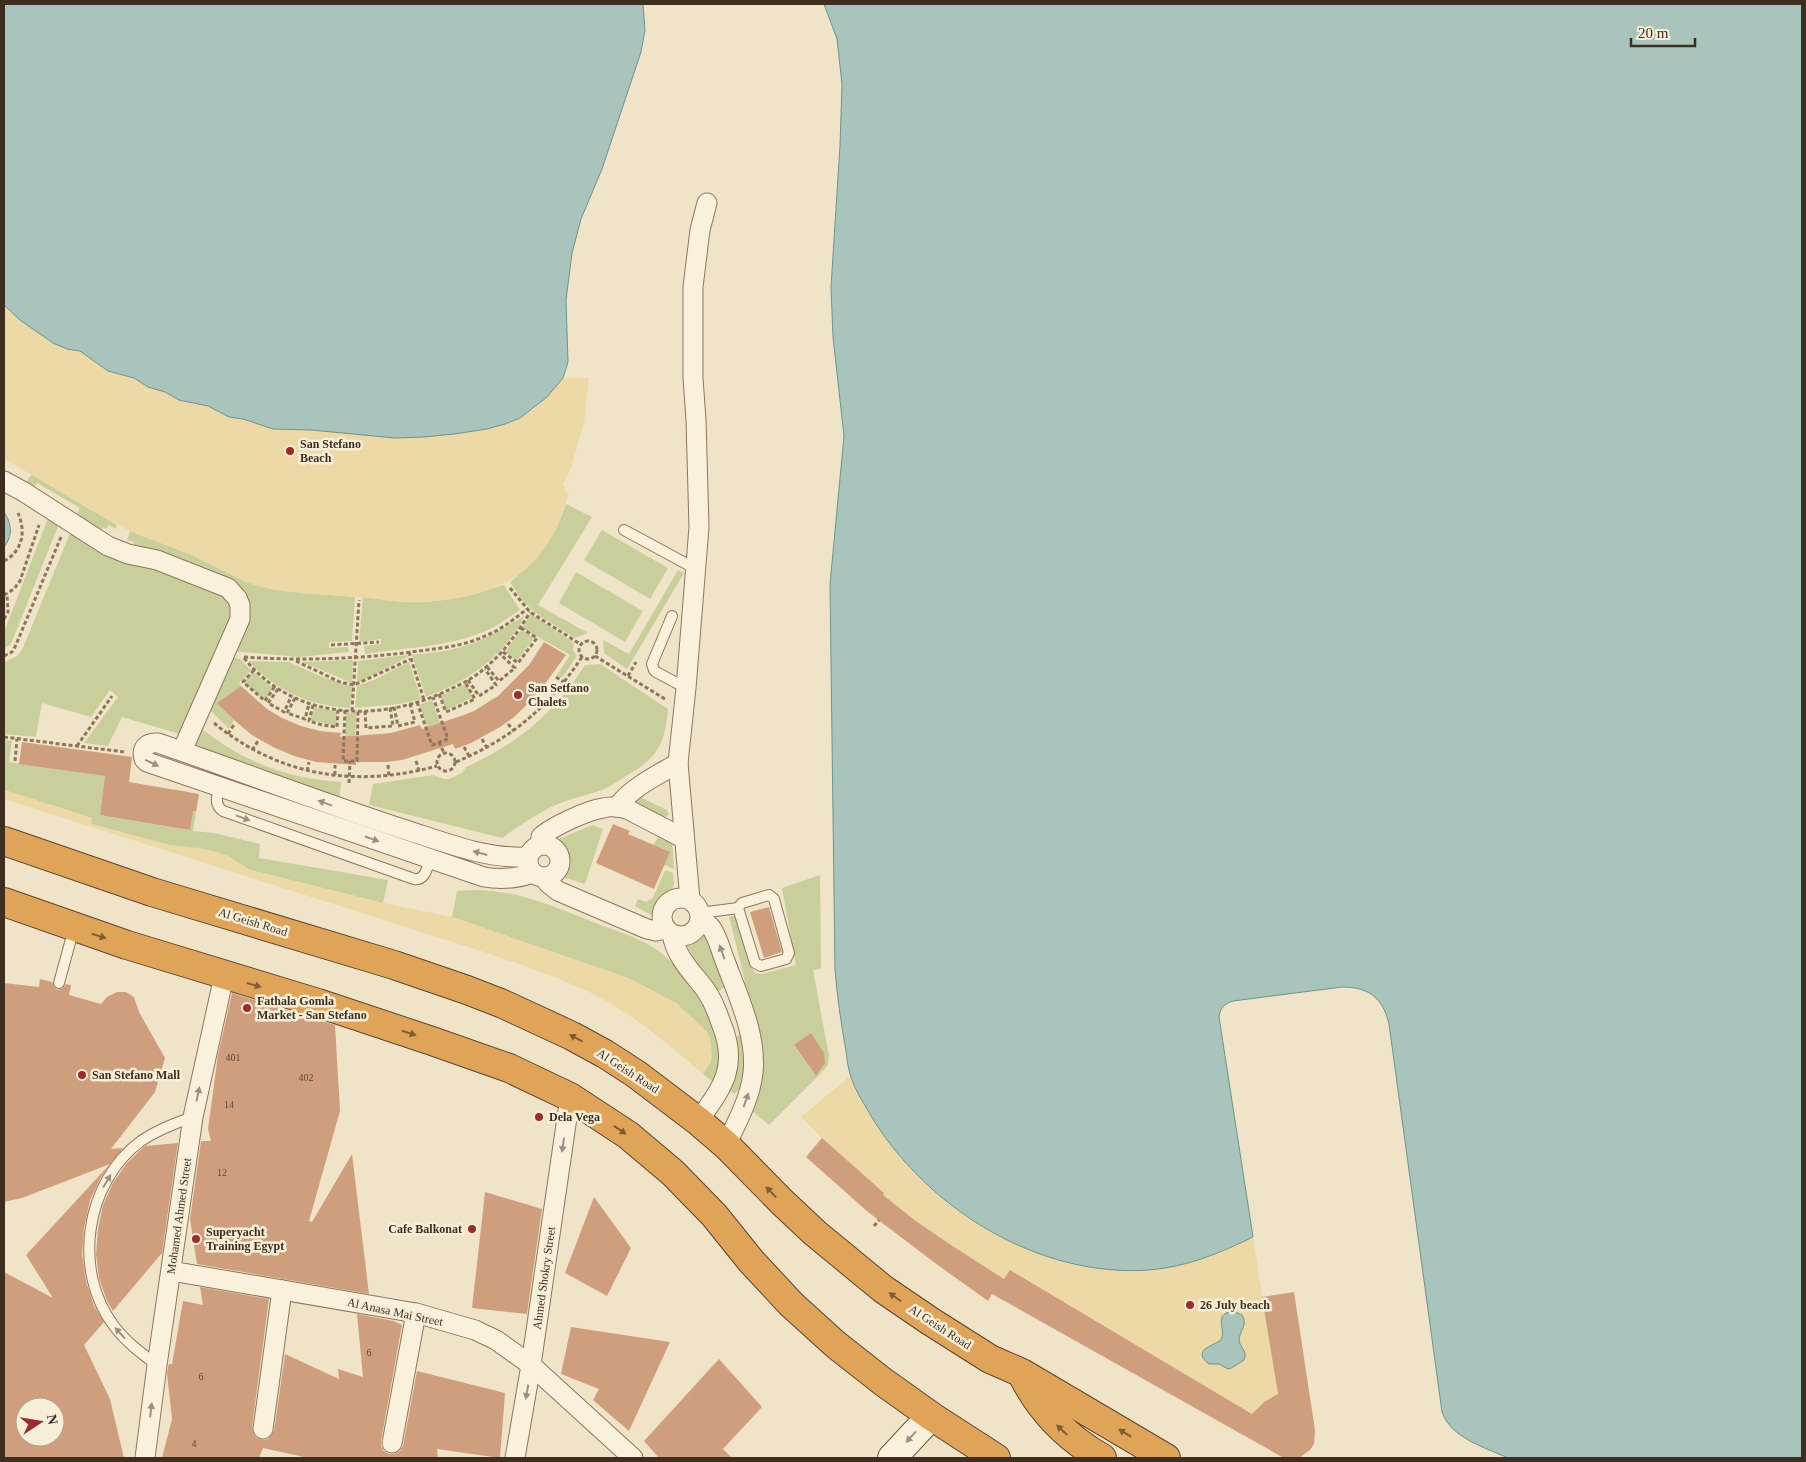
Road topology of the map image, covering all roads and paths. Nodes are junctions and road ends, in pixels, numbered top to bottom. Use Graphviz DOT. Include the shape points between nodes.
graph roads {
  1 [pos="707,203"];
  2 [pos="13,486"];
  3 [pos="68,520"];
  4 [pos="624,530"];
  5 [pos="4,561"];
  6 [pos="696,569"];
  7 [pos="510,588"];
  8 [pos="5,594"];
  9 [pos="359,600"];
  10 [pos="528,611"];
  11 [pos="672,616"];
  12 [pos="4,619"];
  13 [pos="521,628"];
  14 [pos="379,642"];
  15 [pos="356,644"];
  16 [pos="580,644"];
  17 [pos="331,645"];
  18 [pos="409,652"];
  19 [pos="502,653"];
  20 [pos="223,654"];
  21 [pos="4,656"];
  22 [pos="595,656"];
  23 [pos="243,657"];
  24 [pos="356,658"];
  25 [pos="582,658"];
  26 [pos="411,659"];
  27 [pos="293,660"];
  28 [pos="486,668"];
  29 [pos="254,670"];
  30 [pos="556,677"];
  31 [pos="467,681"];
  32 [pos="565,683"];
  33 [pos="354,685"];
  34 [pos="276,688"];
  35 [pos="686,688"];
  36 [pos="439,694"];
  37 [pos="112,696"];
  38 [pos="433,696"];
  39 [pos="293,697"];
  40 [pos="424,700"];
  41 [pos="536,701"];
  42 [pos="417,702"];
  43 [pos="311,704"];
  44 [pos="410,704"];
  45 [pos="392,708"];
  46 [pos="542,708"];
  47 [pos="199,710"];
  48 [pos="338,710"];
  49 [pos="345,710"];
  50 [pos="352,711"];
  51 [pos="358,711"];
  52 [pos="364,711"];
  53 [pos="684,711"];
  54 [pos="235,723"];
  55 [pos="508,724"];
  56 [pos="514,731"];
  57 [pos="228,734"];
  58 [pos="4,737"];
  59 [pos="17,739"];
  60 [pos="482,739"];
  61 [pos="258,741"];
  62 [pos="439,742"];
  63 [pos="77,746"];
  64 [pos="464,747"];
  65 [pos="487,748"];
  66 [pos="252,750"];
  67 [pos="182,751"];
  68 [pos="444,753"];
  69 [pos="143,754"];
  70 [pos="469,756"];
  71 [pos="15,761"];
  72 [pos="350,761"];
  73 [pos="416,761"];
  74 [pos="308,762"];
  75 [pos="456,762"];
  76 [pos="678,763"];
  77 [pos="335,765"];
  78 [pos="388,765"];
  79 [pos="437,766"];
  80 [pos="307,771"];
  81 [pos="419,771"];
  82 [pos="334,775"];
  83 [pos="350,776"];
  84 [pos="389,776"];
  85 [pos="350,783"];
  86 [pos="617,807"];
  87 [pos="683,838"];
  88 [pos="4,841"];
  89 [pos="536,863"];
  90 [pos="4,902"];
  91 [pos="738,908"];
  92 [pos="697,911"];
  93 [pos="74,927"];
  94 [pos="669,931"];
  95 [pos="224,976"];
  96 [pos="59,983"];
  97 [pos="734,987"];
  98 [pos="711,998"];
  99 [pos="747,1025"];
  100 [pos="726,1033"];
  101 [pos="570,1097"];
  102 [pos="193,1117"];
  103 [pos="698,1121"];
  104 [pos="726,1145"];
  105 [pos="879,1220"];
  106 [pos="874,1226"];
  107 [pos="171,1271"];
  108 [pos="282,1290"];
  109 [pos="416,1313"];
  110 [pos="156,1364"];
  111 [pos="531,1365"];
  112 [pos="1022,1374"];
  113 [pos="931,1416"];
  114 [pos="263,1429"];
  115 [pos="392,1443"];
  116 [pos="145,1458"];
  117 [pos="515,1458"];
  118 [pos="634,1458"];
  119 [pos="892,1458"];
  120 [pos="996,1458"];
  121 [pos="1102,1458"];
  122 [pos="1166,1458"];
  1 -- 6 [label="street" via="696,259 692,316 699,527"];
  2 -- 3 [label="street"];
  2 -- 5 [label="path" via="11,495 23,534 18,549"];
  2 -- 8 [label="path" via="37,519 39,529 20,582"];
  3 -- 20 [label="street" via="117,550 157,560 228,588 240,605 240,619"];
  3 -- 21 [label="path" via="15,647"];
  4 -- 6 [label="lane"];
  6 -- 35 [label="street"];
  7 -- 10 [label="path"];
  8 -- 12 [label="path" via="8,612"];
  9 -- 15 [label="path"];
  10 -- 13 [label="path"];
  10 -- 16 [label="path"];
  10 -- 18 [label="path" via="498,630 472,641"];
  11 -- 35 [label="lane" via="652,664 656,672"];
  13 -- 19 [label="path"];
  13 -- 19 [label="path" via="537,638 532,646 518,663"];
  14 -- 15 [label="path"];
  15 -- 17 [label="path"];
  15 -- 24 [label="path"];
  16 -- 22 [label="path" via="594,642"];
  16 -- 25 [label="path" via="578,652"];
  18 -- 24 [label="path"];
  18 -- 26 [label="path"];
  19 -- 28 [label="path"];
  19 -- 28 [label="path" via="514,668 511,672 499,681"];
  20 -- 23 [label="path"];
  20 -- 47 [label="street"];
  22 -- 25 [label="path"];
  22 -- 53 [label="path"];
  23 -- 27 [label="path"];
  23 -- 29 [label="path"];
  24 -- 27 [label="path"];
  24 -- 33 [label="path"];
  25 -- 32 [label="path"];
  26 -- 33 [label="path"];
  26 -- 40 [label="path"];
  27 -- 33 [label="path"];
  28 -- 31 [label="path"];
  28 -- 31 [label="path" via="496,685 479,696"];
  29 -- 34 [label="path"];
  29 -- 34 [label="path" via="242,682 259,697 265,701"];
  30 -- 32 [label="path"];
  31 -- 36 [label="path"];
  31 -- 36 [label="path" via="475,699 469,703 446,712"];
  32 -- 46 [label="path"];
  33 -- 50 [label="path"];
  34 -- 39 [label="path"];
  34 -- 39 [label="path" via="268,703 284,712"];
  35 -- 53 [label="street"];
  36 -- 38 [label="path"];
  37 -- 63 [label="path"];
  38 -- 40 [label="path"];
  38 -- 62 [label="path" via="448,739"];
  39 -- 43 [label="path"];
  39 -- 43 [label="path" via="287,713 297,718 305,719"];
  40 -- 42 [label="path"];
  41 -- 46 [label="path"];
  42 -- 44 [label="path"];
  42 -- 62 [label="path" via="432,745"];
  43 -- 48 [label="path"];
  43 -- 48 [label="path" via="309,721 322,725 337,727"];
  44 -- 45 [label="path"];
  44 -- 45 [label="path" via="415,722 409,724 398,726"];
  45 -- 52 [label="path"];
  45 -- 52 [label="path" via="393,726 386,728 366,728"];
  46 -- 56 [label="path"];
  47 -- 57 [label="path"];
  47 -- 67 [label="street"];
  48 -- 49 [label="path"];
  49 -- 50 [label="path"];
  49 -- 72 [label="path" via="343,761"];
  50 -- 51 [label="path"];
  51 -- 52 [label="path"];
  51 -- 72 [label="path" via="357,761"];
  53 -- 76 [label="street"];
  54 -- 57 [label="path"];
  55 -- 56 [label="path"];
  56 -- 65 [label="path"];
  57 -- 66 [label="path"];
  58 -- 59 [label="path"];
  59 -- 63 [label="path"];
  59 -- 71 [label="path"];
  60 -- 65 [label="path"];
  61 -- 66 [label="path"];
  62 -- 68 [label="path"];
  63 -- 69 [label="path"];
  64 -- 70 [label="path"];
  65 -- 70 [label="path"];
  66 -- 80 [label="path"];
  67 -- 69 [label="street" via="152,742 143,749"];
  89 -- 67 [label="street, one-way" via="471,851 343,810"];
  68 -- 75 [label="path" via="450,754"];
  68 -- 79 [label="path" via="438,757"];
  69 -- 89 [label="street, one-way" via="147,762 484,877 518,878"];
  70 -- 75 [label="path"];
  72 -- 83 [label="path"];
  73 -- 81 [label="path"];
  74 -- 80 [label="path"];
  75 -- 79 [label="path" via="447,772"];
  76 -- 86 [label="street" via="636,788"];
  76 -- 87 [label="street"];
  77 -- 82 [label="path"];
  78 -- 84 [label="path"];
  79 -- 81 [label="path"];
  80 -- 82 [label="path"];
  81 -- 84 [label="path"];
  82 -- 83 [label="path"];
  83 -- 84 [label="path"];
  83 -- 85 [label="path"];
  86 -- 87 [label="street" via="638,814"];
  86 -- 89 [label="street" via="586,813 549,830 541,836"];
  87 -- 92 [label="street"];
  103 -- 88 [label="highway, Al Geish Road, one-way" via="605,1054 503,1004 394,965 152,892"];
  89 -- 94 [label="street" via="548,883 558,891 647,929"];
  90 -- 93 [label="highway"];
  91 -- 91 [label="lane" via="755,963 762,966 786,959 789,953 772,896 742,903"];
  91 -- 92 [label="lane"];
  92 -- 94 [label="street" via="698,927 693,932 679,936"];
  92 -- 94 [label="street" via="683,898 669,902 662,915"];
  97 -- 92 [label="street, one-way" via="714,931"];
  93 -- 95 [label="highway, one-way"];
  93 -- 96 [label="lane"];
  94 -- 98 [label="street" via="678,954"];
  95 -- 101 [label="highway, one-way" via="432,1041 509,1068"];
  102 -- 95 [label="street, Mohamed Ahmed Street, one-way"];
  97 -- 98 [label="street"];
  97 -- 99 [label="street"];
  98 -- 100 [label="street"];
  99 -- 100 [label="street"];
  104 -- 99 [label="street, one-way" via="741,1115 751,1084 753,1060"];
  100 -- 103 [label="street" via="730,1059 728,1072 717,1096"];
  101 -- 111 [label="street, Ahmed Shokry Street, one-way"];
  101 -- 113 [label="highway, one-way" via="628,1135 673,1173 714,1215 790,1304 855,1360"];
  102 -- 107 [label="street, Mohamed Ahmed Street"];
  110 -- 102 [label="lane, one-way" via="133,1348 113,1326 99,1300 91,1272 88,1242 103,1186 119,1162 140,1142"];
  103 -- 104 [label="highway, Al Geish Road"];
  112 -- 104 [label="highway, Al Geish Road, one-way" via="978,1352 883,1288 815,1233"];
  105 -- 106 [label="path"];
  107 -- 108 [label="street, Al Anasa Mai Street"];
  107 -- 110 [label="street, Mohamed Ahmed Street"];
  108 -- 109 [label="street, Al Anasa Mai Street"];
  108 -- 114 [label="street"];
  109 -- 111 [label="street, Al Anasa Mai Street" via="489,1337"];
  109 -- 115 [label="street"];
  116 -- 110 [label="street, Mohamed Ahmed Street, one-way"];
  111 -- 117 [label="street, Ahmed Shokry Street, one-way"];
  111 -- 118 [label="street, Al Anasa Mai Street"];
  121 -- 112 [label="highway, one-way" via="1066,1434 1050,1418"];
  122 -- 112 [label="highway, Al Geish Road, one-way"];
  113 -- 119 [label="street, one-way"];
  113 -- 120 [label="highway"];
}
